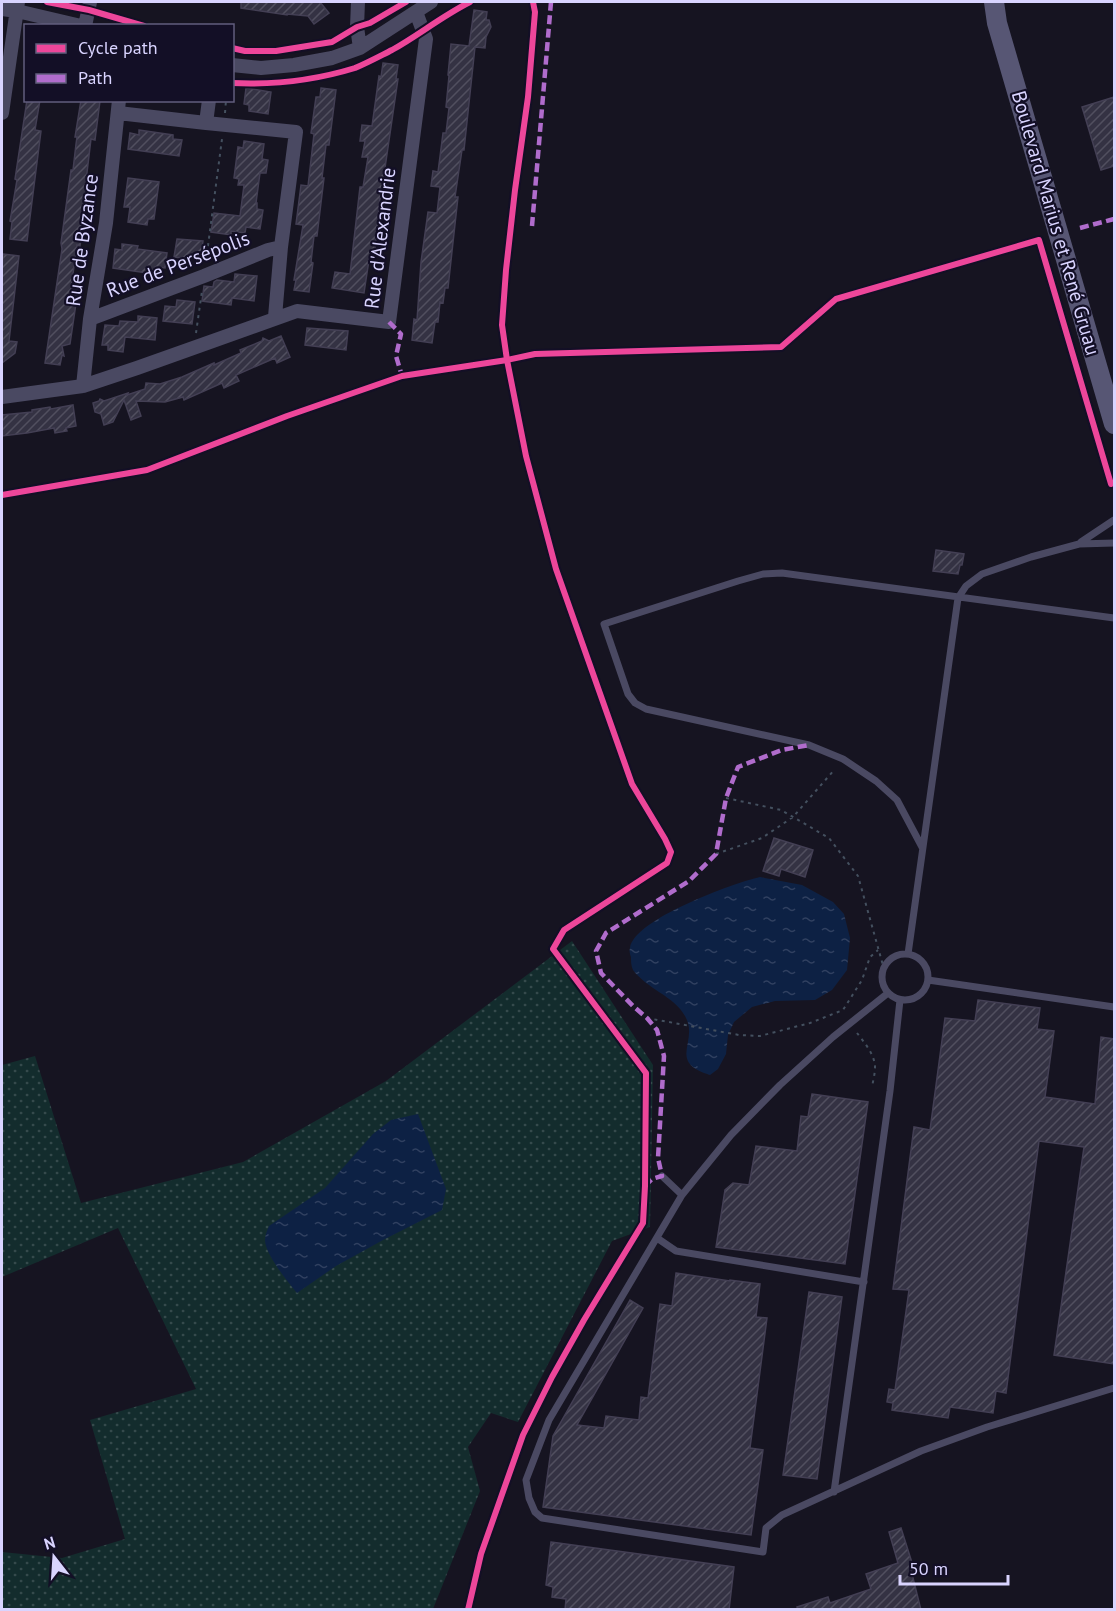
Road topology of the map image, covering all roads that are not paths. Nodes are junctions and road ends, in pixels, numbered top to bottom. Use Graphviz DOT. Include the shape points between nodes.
graph roads {
  1 [pos="90,2"];
  2 [pos="358,2"];
  3 [pos="431,2"];
  4 [pos="987,2"];
  5 [pos="994,2"];
  6 [pos="17,6"];
  7 [pos="2,9"];
  8 [pos="416,12"];
  9 [pos="997,23"];
  10 [pos="76,24"];
  11 [pos="84,24"];
  12 [pos="360,48"];
  13 [pos="234,64"];
  14 [pos="210,102"];
  15 [pos="119,107"];
  16 [pos="2,113"];
  17 [pos="206,123"];
  18 [pos="281,247"];
  19 [pos="275,318"];
  20 [pos="90,319"];
  21 [pos="83,386"];
  22 [pos="2,397"];
  23 [pos="1114,424"];
  24 [pos="1114,520"];
  25 [pos="1114,543"];
  26 [pos="1079,544"];
  27 [pos="958,598"];
  28 [pos="1114,618"];
  29 [pos="922,847"];
  30 [pos="908,954"];
  31 [pos="928,980"];
  32 [pos="888,993"];
  33 [pos="900,1000"];
  34 [pos="1114,1006"];
  35 [pos="662,1176"];
  36 [pos="682,1195"];
  37 [pos="657,1238"];
  38 [pos="864,1282"];
  39 [pos="1114,1388"];
  40 [pos="834,1492"];
  1 -- 11 [label="street"];
  2 -- 12 [label="street"];
  3 -- 8 [label="street"];
  4 -- 9 [label="main road, Boulevard Marius et René Gruau"];
  5 -- 9 [label="main road, Boulevard Marius et René Gruau"];
  6 -- 7 [label="street"];
  6 -- 10 [label="street"];
  6 -- 16 [label="street"];
  8 -- 12 [label="street"];
  8 -- 19 [label="street, Rue d'Alexandrie" via="426,39 389,322 297,311"];
  9 -- 23 [label="main road, Boulevard Marius et René Gruau"];
  12 -- 13 [label="street" via="294,65 261,68"];
  14 -- 17 [label="street"];
  15 -- 17 [label="street"];
  15 -- 20 [label="street, Rue de Byzance"];
  17 -- 18 [label="street" via="296,132"];
  18 -- 19 [label="street"];
  18 -- 20 [label="street, Rue de Persépolis"];
  19 -- 21 [label="street, Rue d'Alexandrie"];
  20 -- 21 [label="street, Rue de Byzance"];
  21 -- 22 [label="street, Rue d'Alexandrie"];
  24 -- 26 [label="lane"];
  25 -- 26 [label="lane"];
  26 -- 27 [label="lane" via="982,574"];
  27 -- 28 [label="lane"];
  27 -- 29 [label="lane"];
  27 -- 29 [label="lane" via="782,573 763,574 604,624 628,694 635,703 646,709 808,745 843,759 897,800"];
  29 -- 30 [label="lane"];
  30 -- 31 [label="lane" via="921,960"];
  30 -- 32 [label="lane" via="894,957 884,969 882,982"];
  31 -- 33 [label="lane" via="922,994"];
  31 -- 34 [label="lane"];
  32 -- 33 [label="lane"];
  32 -- 36 [label="lane" via="780,1085 731,1135"];
  33 -- 38 [label="lane"];
  35 -- 36 [label="lane"];
  36 -- 37 [label="lane"];
  37 -- 38 [label="lane" via="676,1251"];
  37 -- 40 [label="lane" via="549,1420 526,1480 535,1512 542,1518 763,1552 766,1527 782,1515"];
  38 -- 40 [label="lane"];
  39 -- 40 [label="lane" via="943,1443"];
}
